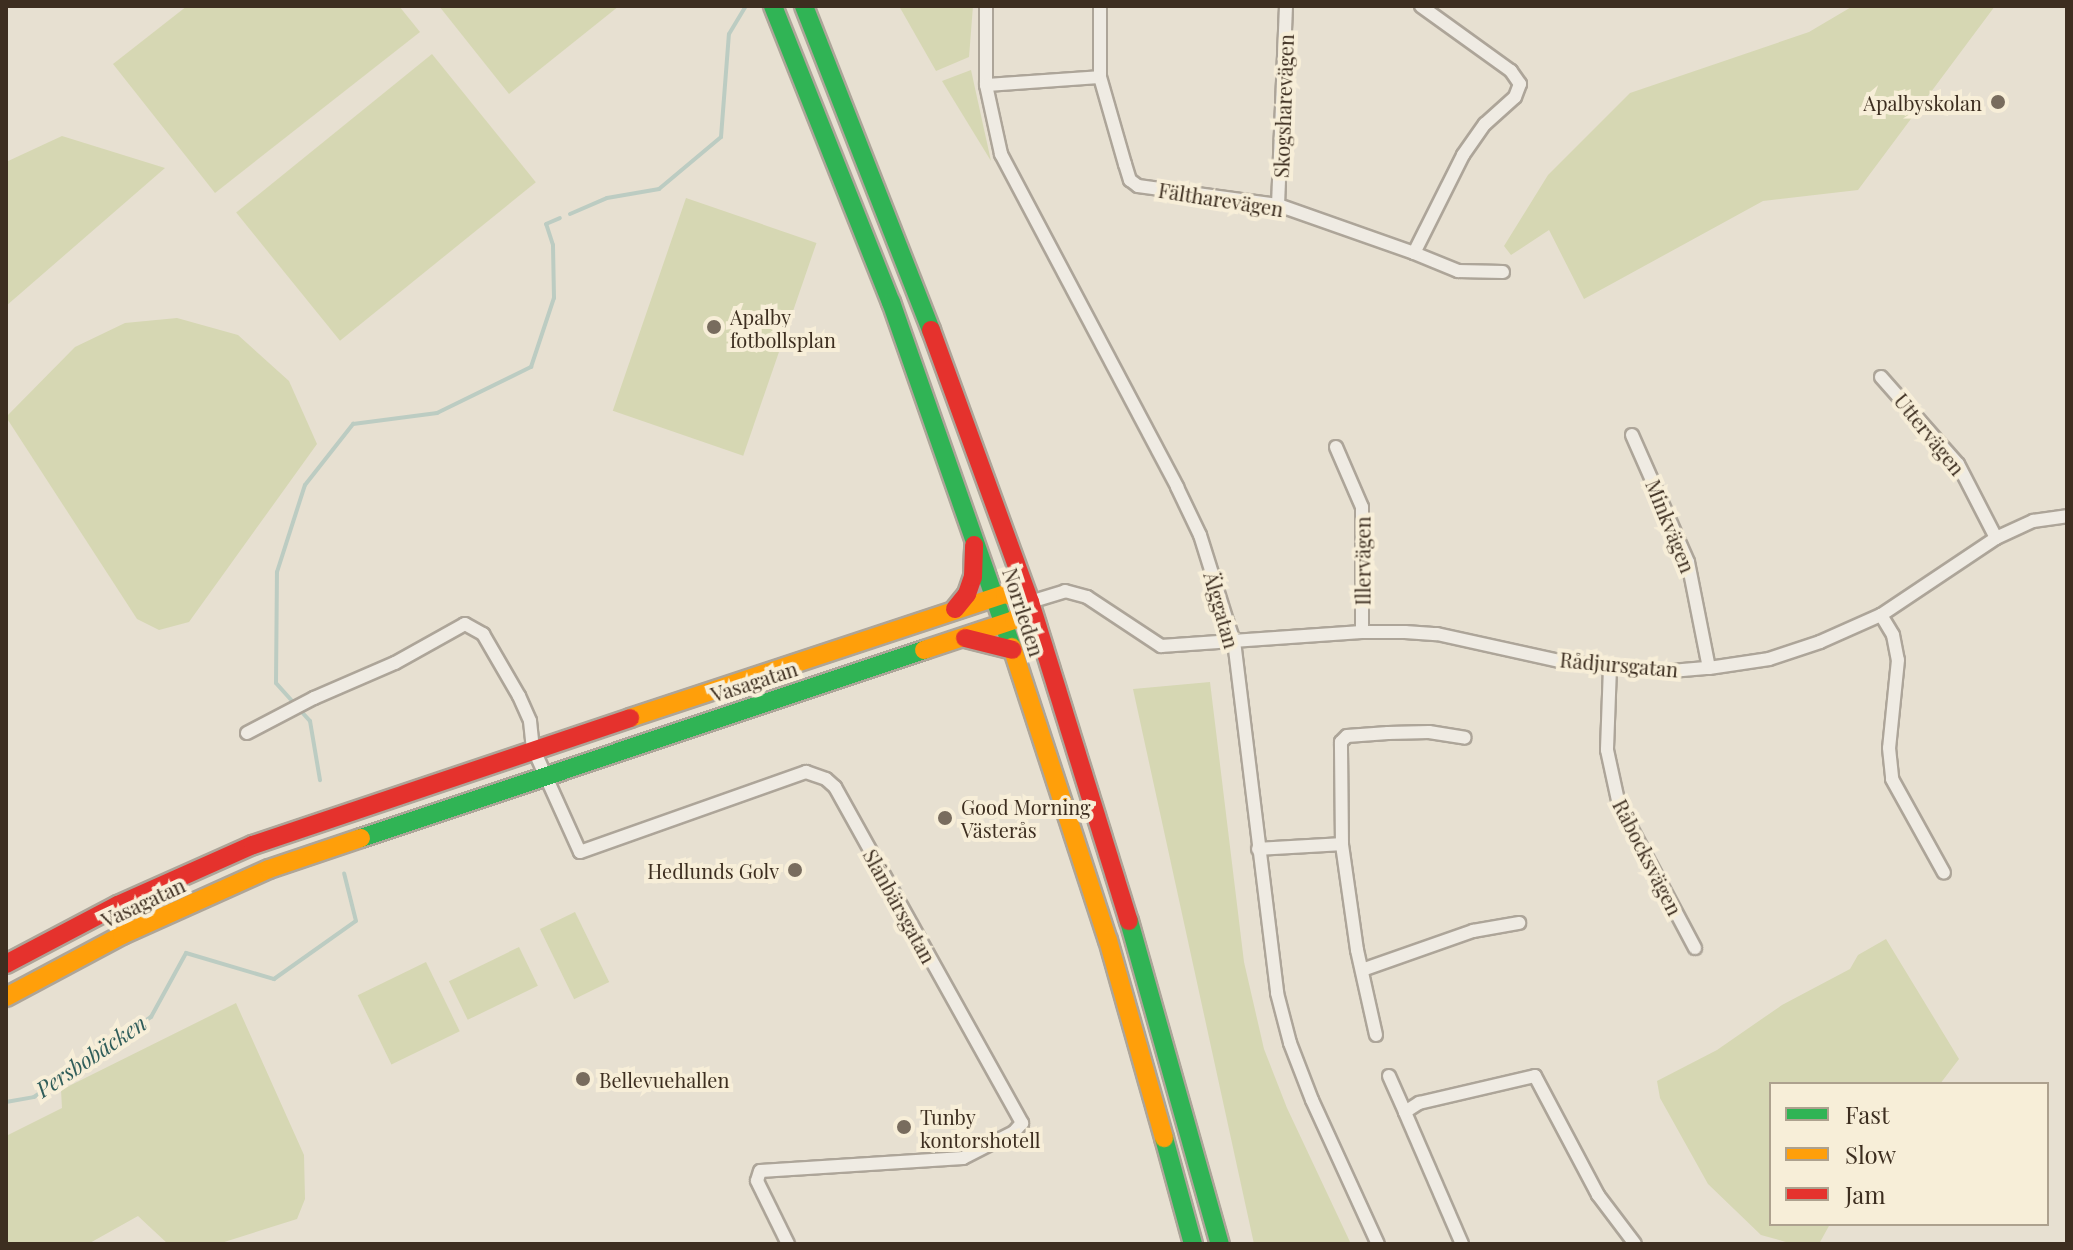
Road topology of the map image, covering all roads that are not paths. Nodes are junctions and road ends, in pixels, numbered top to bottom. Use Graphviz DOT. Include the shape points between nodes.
graph roads {
  1 [pos="773,6"];
  2 [pos="804,6"];
  3 [pos="986,6"];
  4 [pos="1100,6"];
  5 [pos="1286,6"];
  6 [pos="1421,6"];
  7 [pos="1100,77"];
  8 [pos="986,85"];
  9 [pos="1278,205"];
  10 [pos="1414,253"];
  11 [pos="1503,272"];
  12 [pos="1881,377"];
  13 [pos="1632,435"];
  14 [pos="1336,447"];
  15 [pos="2067,516"];
  16 [pos="975,534"];
  17 [pos="1996,538"];
  18 [pos="996,597"];
  19 [pos="1030,602"];
  20 [pos="955,609"];
  21 [pos="1881,615"];
  22 [pos="1005,623"];
  23 [pos="1362,632"];
  24 [pos="962,637"];
  25 [pos="1234,641"];
  26 [pos="1013,650"];
  27 [pos="1610,667"];
  28 [pos="1709,668"];
  29 [pos="247,733"];
  30 [pos="1465,738"];
  31 [pos="533,748"];
  32 [pos="544,774"];
  33 [pos="1342,844"];
  34 [pos="1258,849"];
  35 [pos="1944,873"];
  36 [pos="1519,923"];
  37 [pos="1695,948"];
  38 [pos="6,964"];
  39 [pos="1362,970"];
  40 [pos="6,997"];
  41 [pos="1376,1035"];
  42 [pos="1389,1076"];
  43 [pos="1405,1112"];
  44 [pos="788,1244"];
  45 [pos="1193,1244"];
  46 [pos="1220,1244"];
  47 [pos="1378,1244"];
  48 [pos="1462,1244"];
  49 [pos="1635,1244"];
  1 -- 16 [label="main road, Norrleden" via="891,302"];
  2 -- 19 [label="main road, Norrleden"];
  3 -- 8 [label="street, Älggatan"];
  4 -- 7 [label="street, Fältharevägen"];
  5 -- 9 [label="street, Skogsharevägen"];
  6 -- 10 [label="street" via="1511,71 1520,84 1515,97 1485,124 1463,155"];
  7 -- 8 [label="street"];
  7 -- 9 [label="street, Fältharevägen" via="1130,180 1138,186"];
  8 -- 25 [label="street, Älggatan" via="1001,154 1200,535"];
  9 -- 10 [label="street, Fältharevägen"];
  10 -- 11 [label="street, Fältharevägen" via="1458,271"];
  12 -- 17 [label="street, Uttervägen" via="1958,464"];
  13 -- 28 [label="street, Minkvägen" via="1688,562"];
  14 -- 23 [label="street, Illervägen" via="1362,507"];
  15 -- 17 [label="street, Rådjursgatan" via="2033,521"];
  16 -- 18 [label="main road, Norrleden"];
  16 -- 20 [label="main road" via="973,577"];
  17 -- 21 [label="street, Rådjursgatan"];
  18 -- 19 [label="main road, Vasagatan" via="1005,594"];
  18 -- 20 [label="main road, Vasagatan"];
  18 -- 22 [label="main road, Norrleden"];
  19 -- 22 [label="main road, Vasagatan"];
  19 -- 25 [label="street, Rådjursgatan" via="1065,591 1087,597 1161,646"];
  19 -- 46 [label="main road, Norrleden" via="1152,994"];
  20 -- 31 [label="main road, Vasagatan"];
  21 -- 28 [label="street, Rådjursgatan" via="1769,659"];
  21 -- 35 [label="street" via="1898,660 1889,748 1892,779"];
  22 -- 24 [label="main road, Vasagatan"];
  22 -- 26 [label="main road, Norrleden"];
  23 -- 25 [label="street, Rådjursgatan"];
  23 -- 27 [label="street, Rådjursgatan" via="1437,634"];
  24 -- 26 [label="main road"];
  24 -- 32 [label="main road, Vasagatan"];
  25 -- 34 [label="street, Älggatan"];
  26 -- 45 [label="main road, Norrleden" via="1108,940"];
  27 -- 28 [label="street, Rådjursgatan"];
  27 -- 37 [label="street, Råbocksvägen" via="1607,750 1613,787"];
  29 -- 31 [label="street" via="465,624 483,634 519,696 530,721"];
  30 -- 33 [label="street" via="1429,732 1347,736 1341,742"];
  31 -- 32 [label="street, Slånbärsgatan"];
  31 -- 38 [label="main road, Vasagatan" via="253,845 118,905"];
  32 -- 40 [label="main road, Vasagatan" via="269,869 122,935"];
  32 -- 44 [label="street, Slånbärsgatan" via="580,852 806,772 826,779 1022,1123 963,1158 760,1171 757,1181"];
  33 -- 34 [label="street"];
  33 -- 39 [label="street"];
  34 -- 47 [label="street, Älggatan" via="1277,993 1290,1043"];
  36 -- 39 [label="street" via="1473,931"];
  39 -- 41 [label="street"];
  42 -- 43 [label="street"];
  43 -- 48 [label="street"];
  43 -- 49 [label="street" via="1419,1103 1535,1076 1598,1195"];
}
